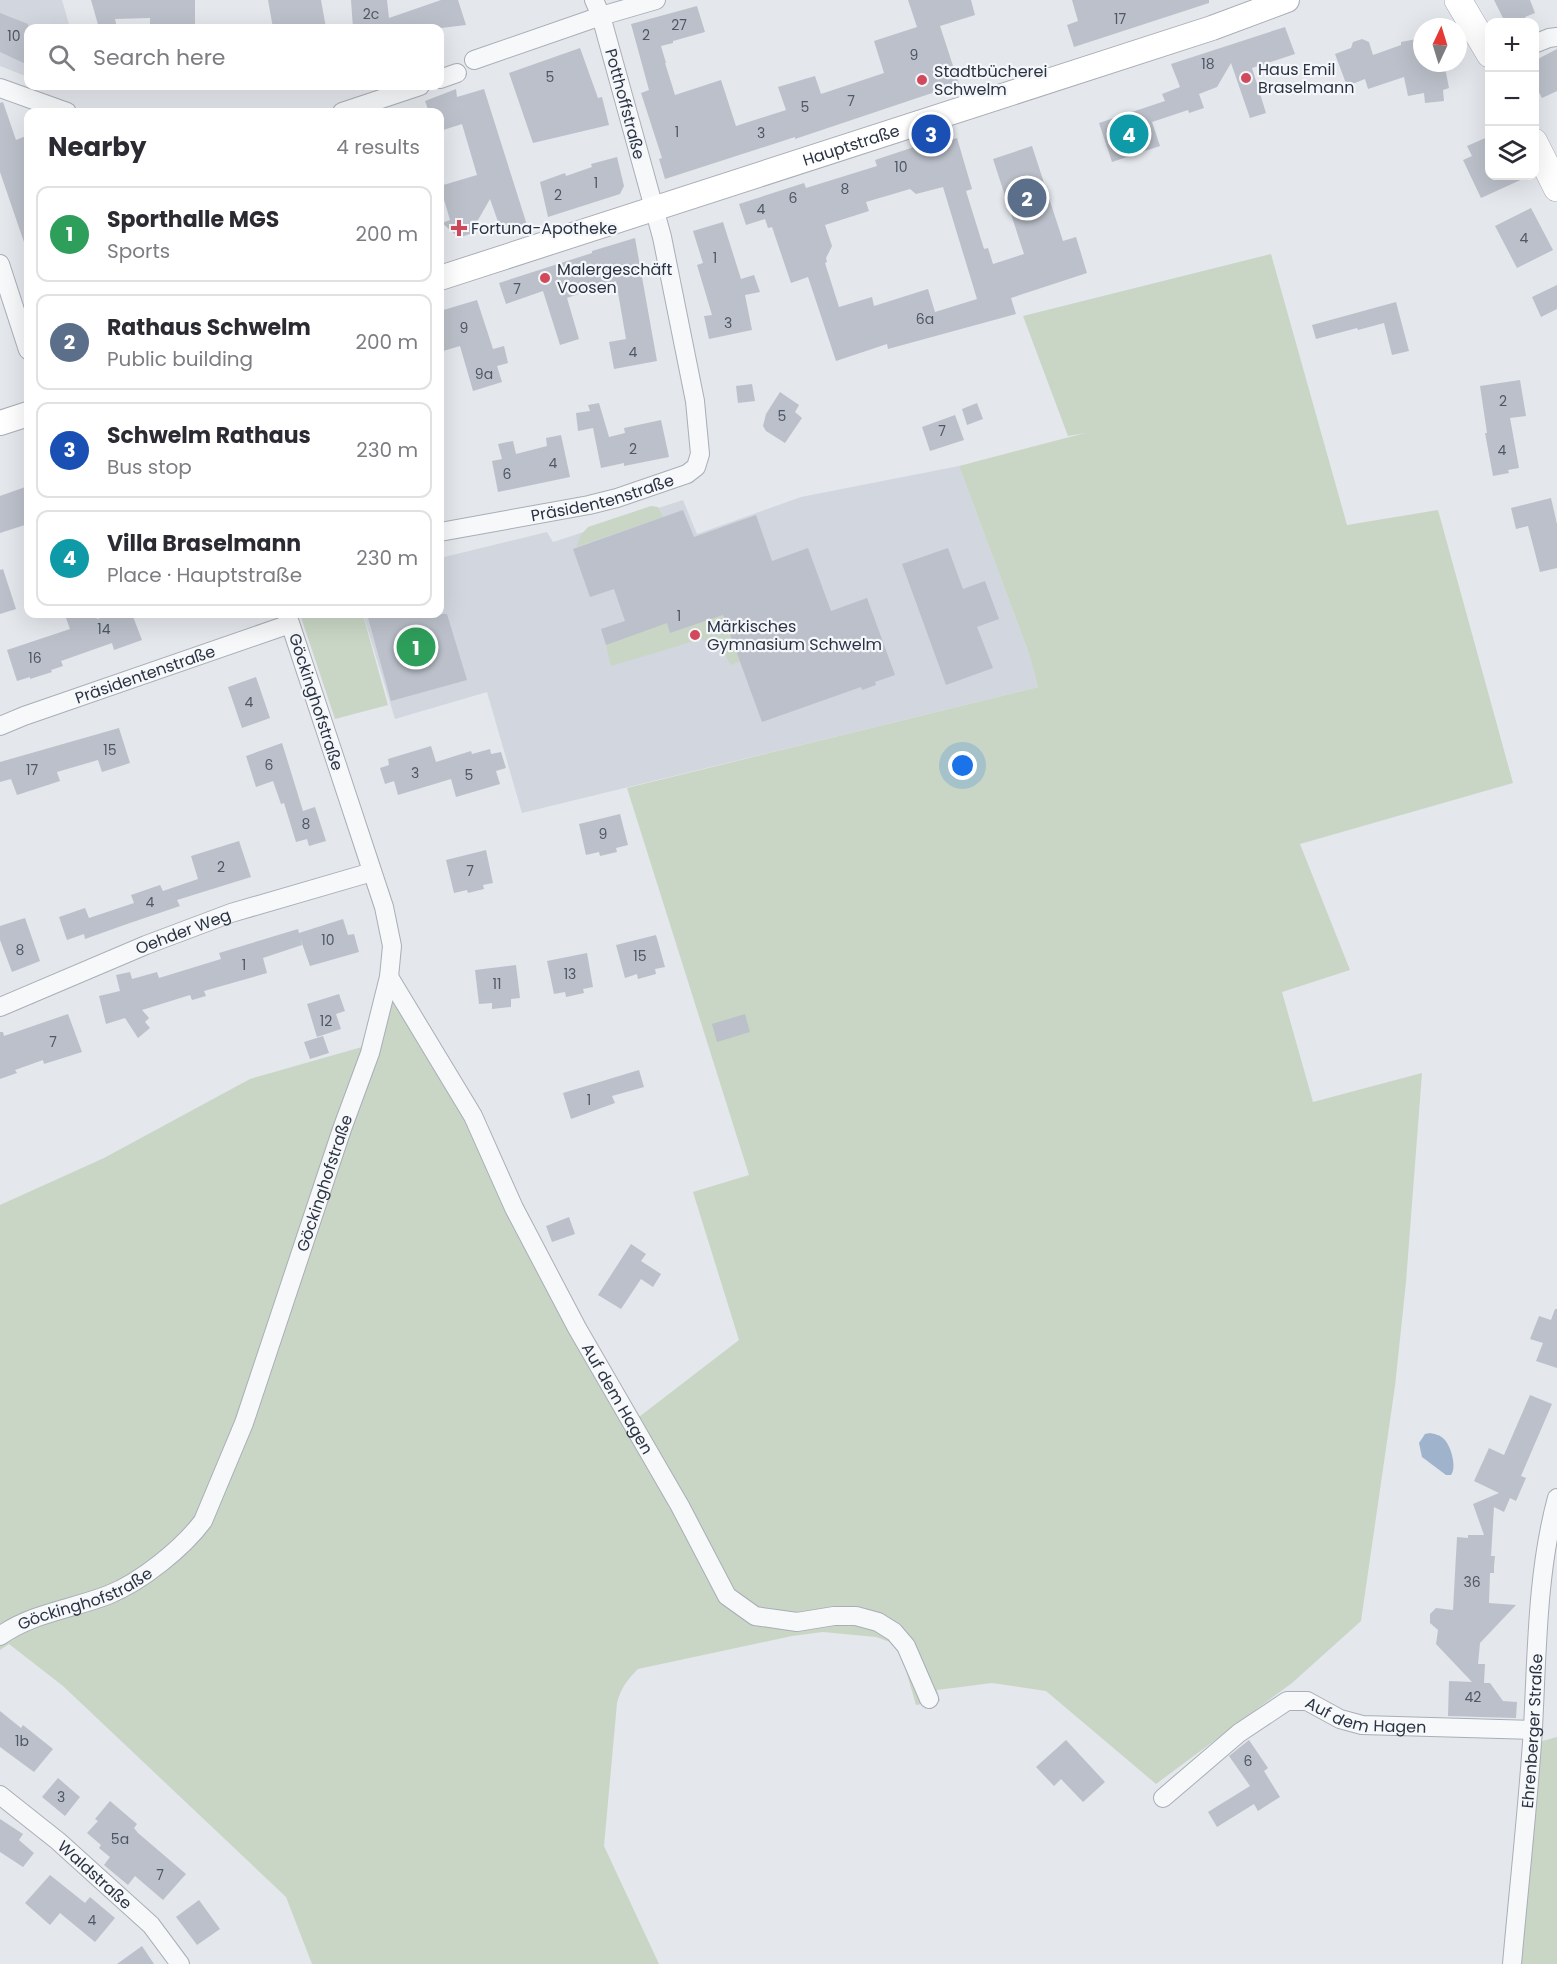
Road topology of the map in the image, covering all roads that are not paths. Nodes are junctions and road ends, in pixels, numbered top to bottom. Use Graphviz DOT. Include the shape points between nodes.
graph roads {
  1 [pos="656,0"];
  2 [pos="1287,0"];
  3 [pos="1458,0"];
  4 [pos="598,8"];
  5 [pos="1557,37"];
  6 [pos="1539,42"];
  7 [pos="1485,46"];
  8 [pos="474,60"];
  9 [pos="0,88"];
  10 [pos="408,90"];
  11 [pos="56,108"];
  12 [pos="354,108"];
  13 [pos="1539,152"];
  14 [pos="1557,188"];
  15 [pos="654,209"];
  16 [pos="0,264"];
  17 [pos="444,277"];
  18 [pos="24,338"];
  19 [pos="695,401"];
  20 [pos="24,415"];
  21 [pos="0,423"];
  22 [pos="444,531"];
  23 [pos="288,619"];
  24 [pos="0,726"];
  25 [pos="372,872"];
  26 [pos="389,977"];
  27 [pos="0,1007"];
  28 [pos="1557,1498"];
  29 [pos="0,1636"];
  30 [pos="929,1699"];
  31 [pos="1533,1730"];
  32 [pos="0,1795"];
  33 [pos="1163,1798"];
  34 [pos="180,1964"];
  35 [pos="1512,1964"];
  1 -- 4 [label="street"];
  2 -- 15 [label="street, Hauptstraße" via="1201,32"];
  3 -- 7 [label="main road"];
  4 -- 8 [label="street"];
  4 -- 15 [label="street, Potthoffstraße"];
  5 -- 6 [label="street"];
  9 -- 11 [label="street"];
  10 -- 12 [label="street"];
  13 -- 14 [label="main road"];
  15 -- 17 [label="street, Hauptstraße"];
  15 -- 19 [label="street, Potthoffstraße"];
  16 -- 18 [label="street"];
  19 -- 22 [label="street, Präsidentenstraße" via="700,454 696,466 687,474 589,505"];
  20 -- 21 [label="street"];
  23 -- 24 [label="street, Präsidentenstraße"];
  23 -- 25 [label="street, Göckinghofstraße"];
  25 -- 26 [label="street, Göckinghofstraße" via="392,946"];
  25 -- 27 [label="street, Oehder Weg" via="231,913"];
  26 -- 29 [label="street, Göckinghofstraße" via="370,1053 244,1423 203,1521 178,1549 111,1594 33,1618"];
  26 -- 30 [label="street, Auf dem Hagen" via="473,1116 514,1209 727,1596 755,1617 797,1622 856,1616 878,1622 906,1646"];
  28 -- 31 [label="street, Ehrenberger Straße" via="1544,1573"];
  31 -- 33 [label="street, Auf dem Hagen" via="1362,1725 1340,1719 1307,1701 1287,1701 1239,1733"];
  31 -- 35 [label="street, Ehrenberger Straße"];
  32 -- 34 [label="street, Waldstraße" via="58,1841 154,1928"];
}
